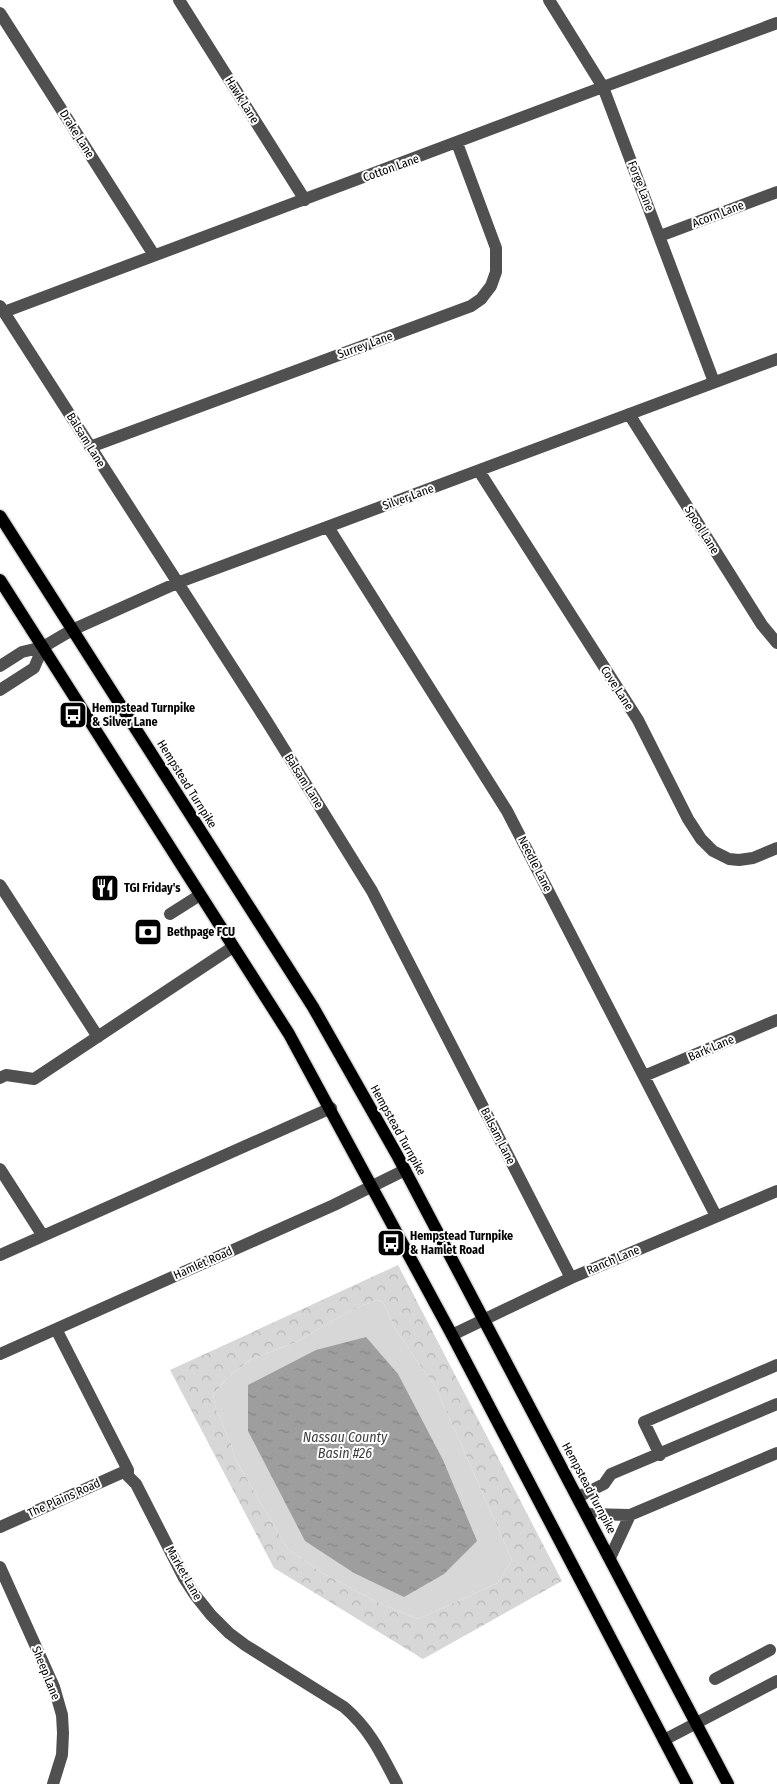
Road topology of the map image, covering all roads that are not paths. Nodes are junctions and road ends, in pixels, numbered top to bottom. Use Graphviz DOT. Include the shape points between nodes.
graph roads {
  1 [pos="179,0"];
  2 [pos="549,0"];
  3 [pos="0,12"];
  4 [pos="777,23"];
  5 [pos="603,87"];
  6 [pos="457,143"];
  7 [pos="777,192"];
  8 [pos="305,200"];
  9 [pos="660,236"];
  10 [pos="154,256"];
  11 [pos="2,309"];
  12 [pos="777,359"];
  13 [pos="714,382"];
  14 [pos="630,414"];
  15 [pos="90,447"];
  16 [pos="479,471"];
  17 [pos="1,518"];
  18 [pos="328,527"];
  19 [pos="0,580"];
  20 [pos="177,583"];
  21 [pos="72,630"];
  22 [pos="777,643"];
  23 [pos="43,647"];
  24 [pos="0,666"];
  25 [pos="0,690"];
  26 [pos="777,848"];
  27 [pos="0,885"];
  28 [pos="200,895"];
  29 [pos="170,914"];
  30 [pos="233,947"];
  31 [pos="777,1020"];
  32 [pos="98,1037"];
  33 [pos="644,1076"];
  34 [pos="0,1078"];
  35 [pos="330,1108"];
  36 [pos="0,1169"];
  37 [pos="405,1170"];
  38 [pos="372,1186"];
  39 [pos="777,1191"];
  40 [pos="716,1216"];
  41 [pos="43,1236"];
  42 [pos="0,1255"];
  43 [pos="571,1278"];
  44 [pos="484,1319"];
  45 [pos="56,1329"];
  46 [pos="452,1335"];
  47 [pos="0,1354"];
  48 [pos="777,1365"];
  49 [pos="777,1404"];
  50 [pos="777,1453"];
  51 [pos="660,1455"];
  52 [pos="128,1470"];
  53 [pos="578,1497"];
  54 [pos="587,1514"];
  55 [pos="630,1515"];
  56 [pos="0,1527"];
  57 [pos="610,1558"];
  58 [pos="0,1566"];
  59 [pos="770,1650"];
  60 [pos="715,1679"];
  61 [pos="777,1681"];
  62 [pos="696,1723"];
  63 [pos="664,1740"];
  64 [pos="53,1784"];
  65 [pos="397,1784"];
  66 [pos="687,1784"];
  67 [pos="728,1784"];
  1 -- 8 [label="street, Hawk Lane"];
  2 -- 5 [label="street, Forge Lane"];
  3 -- 10 [label="street, Drake Lane"];
  4 -- 5 [label="street, Cotton Lane"];
  5 -- 6 [label="street, Cotton Lane"];
  5 -- 9 [label="street, Forge Lane"];
  6 -- 8 [label="street, Cotton Lane"];
  6 -- 15 [label="street, Surrey Lane" via="496,248 496,272 481,299 471,306"];
  7 -- 9 [label="street, Acorn Lane"];
  8 -- 10 [label="street, Cotton Lane"];
  9 -- 13 [label="street, Forge Lane"];
  10 -- 11 [label="street, Cotton Lane"];
  11 -- 15 [label="street, Balsam Lane"];
  12 -- 13 [label="street, Silver Lane"];
  13 -- 14 [label="street, Silver Lane"];
  14 -- 16 [label="street, Silver Lane"];
  14 -- 22 [label="street, Spool Lane" via="762,626"];
  15 -- 20 [label="street, Balsam Lane"];
  16 -- 18 [label="street, Silver Lane"];
  16 -- 26 [label="street, Cove Lane" via="638,720 701,839 713,851 729,859 753,858"];
  17 -- 21 [label="main road, Hempstead Turnpike"];
  18 -- 20 [label="street, Silver Lane"];
  18 -- 33 [label="street, Needle Lane" via="507,811"];
  19 -- 23 [label="main road"];
  20 -- 21 [label="street, Silver Lane"];
  20 -- 43 [label="street, Balsam Lane" via="372,891"];
  21 -- 23 [label="street, Silver Lane"];
  21 -- 37 [label="main road, Hempstead Turnpike" via="313,1007"];
  23 -- 24 [label="street, Silver Lane" via="22,652"];
  23 -- 25 [label="street" via="34,668"];
  23 -- 28 [label="main road"];
  27 -- 32 [label="street"];
  28 -- 29 [label="street"];
  28 -- 30 [label="main road"];
  30 -- 32 [label="street"];
  30 -- 35 [label="main road" via="289,1034"];
  31 -- 33 [label="street, Bark Lane"];
  32 -- 34 [label="street" via="34,1079 6,1075"];
  33 -- 40 [label="street, Needle Lane"];
  35 -- 38 [label="main road"];
  35 -- 41 [label="street"];
  36 -- 41 [label="street"];
  37 -- 38 [label="street, Hamlet Road"];
  37 -- 44 [label="main road, Hempstead Turnpike"];
  38 -- 45 [label="street, Hamlet Road"];
  38 -- 46 [label="main road"];
  39 -- 40 [label="street, Ranch Lane"];
  40 -- 43 [label="street, Ranch Lane"];
  41 -- 42 [label="street"];
  43 -- 44 [label="street, Ranch Lane"];
  44 -- 46 [label="street, Ranch Lane"];
  44 -- 53 [label="main road, Hempstead Turnpike"];
  45 -- 47 [label="street, Hamlet Road"];
  45 -- 52 [label="street, Market Lane"];
  46 -- 63 [label="main road"];
  48 -- 51 [label="street" via="644,1422"];
  49 -- 51 [label="street"];
  50 -- 55 [label="street"];
  51 -- 53 [label="street" via="611,1474 604,1484"];
  52 -- 56 [label="street, The Plains Road"];
  52 -- 65 [label="street, Market Lane" via="128,1476 136,1484 184,1578 211,1615 245,1645 354,1716 374,1739"];
  53 -- 54 [label="main road, Hempstead Turnpike"];
  54 -- 55 [label="street"];
  54 -- 57 [label="main road, Hempstead Turnpike"];
  55 -- 57 [label="street"];
  57 -- 62 [label="main road, Hempstead Turnpike"];
  58 -- 64 [label="street, Sheep Lane" via="54,1687 62,1715 62,1755"];
  59 -- 60 [label="street"];
  61 -- 62 [label="street"];
  62 -- 63 [label="street"];
  62 -- 67 [label="main road, Hempstead Turnpike"];
  63 -- 66 [label="main road"];
}
